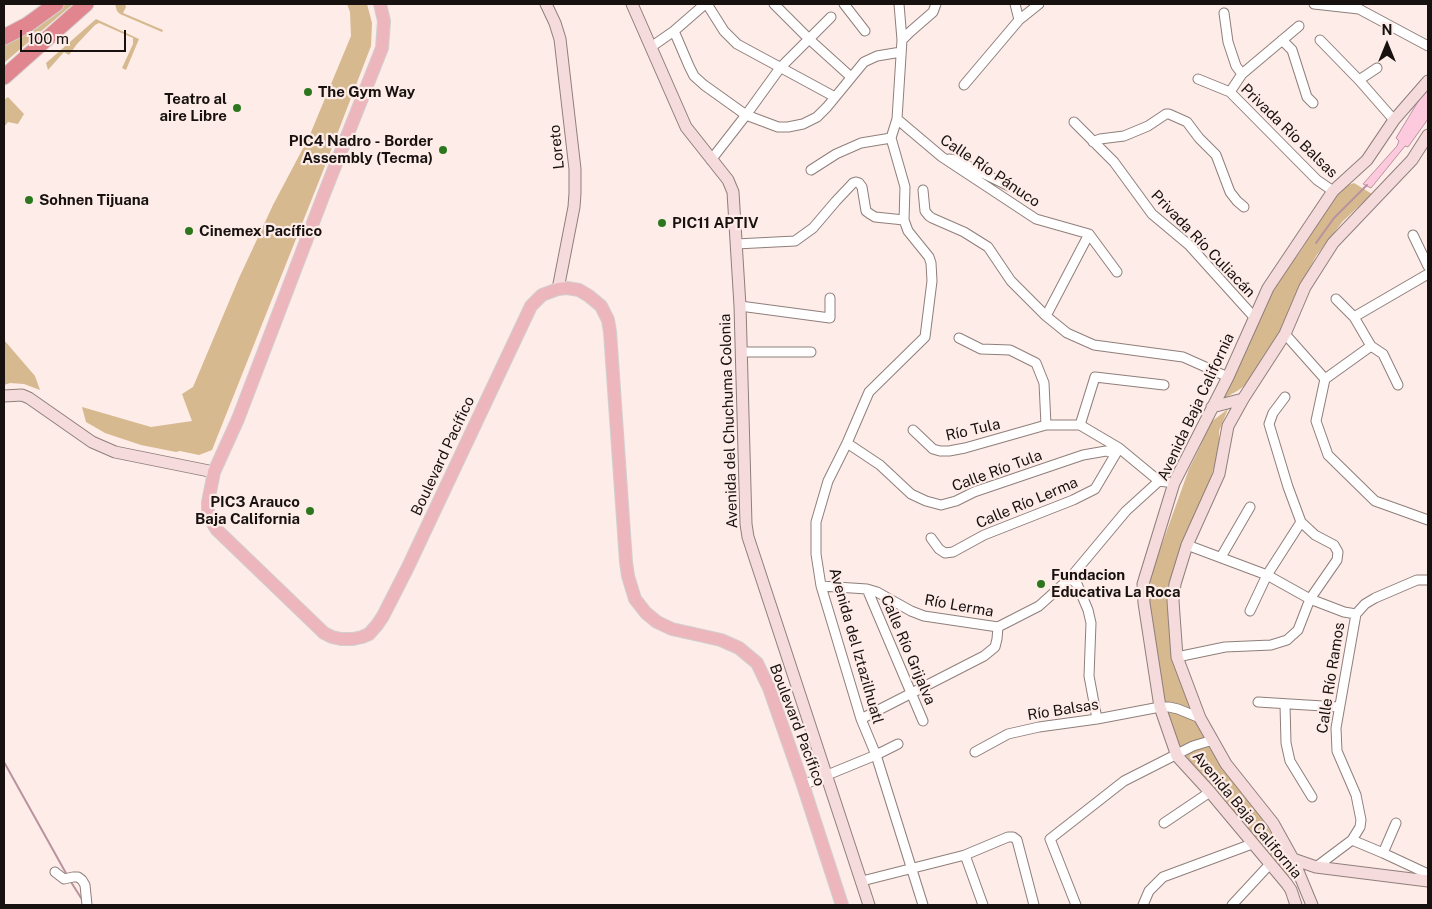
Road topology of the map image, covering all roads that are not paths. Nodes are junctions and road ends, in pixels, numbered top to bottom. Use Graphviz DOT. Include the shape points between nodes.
graph roads {
  1 [pos="56,4"];
  2 [pos="86,4"];
  3 [pos="380,4"];
  4 [pos="546,4"];
  5 [pos="706,4"];
  6 [pos="774,4"];
  7 [pos="844,4"];
  8 [pos="899,4"];
  9 [pos="936,4"];
  10 [pos="1015,4"];
  11 [pos="1039,4"];
  12 [pos="1314,4"];
  13 [pos="635,5"];
  14 [pos="1361,6"];
  15 [pos="1224,13"];
  16 [pos="831,17"];
  17 [pos="1020,20"];
  18 [pos="1299,26"];
  19 [pos="674,31"];
  20 [pos="864,31"];
  21 [pos="4,38"];
  22 [pos="809,39"];
  23 [pos="902,40"];
  24 [pos="1282,40"];
  25 [pos="1320,40"];
  26 [pos="651,46"];
  27 [pos="1428,46"];
  28 [pos="902,52"];
  29 [pos="780,68"];
  30 [pos="1377,68"];
  31 [pos="1242,74"];
  32 [pos="4,77"];
  33 [pos="851,77"];
  34 [pos="1198,79"];
  35 [pos="1359,80"];
  36 [pos="1428,81"];
  37 [pos="964,85"];
  38 [pos="1230,92"];
  39 [pos="834,97"];
  40 [pos="1313,103"];
  41 [pos="746,115"];
  42 [pos="897,119"];
  43 [pos="1394,120"];
  44 [pos="1074,122"];
  45 [pos="1428,135"];
  46 [pos="891,138"];
  47 [pos="1093,142"];
  48 [pos="942,157"];
  49 [pos="711,160"];
  50 [pos="811,170"];
  51 [pos="1009,186"];
  52 [pos="923,190"];
  53 [pos="1332,191"];
  54 [pos="1244,208"];
  55 [pos="904,220"];
  56 [pos="1089,234"];
  57 [pos="1413,236"];
  58 [pos="736,244"];
  59 [pos="1428,266"];
  60 [pos="1118,272"];
  61 [pos="1428,274"];
  62 [pos="558,289"];
  63 [pos="830,298"];
  64 [pos="1336,299"];
  65 [pos="740,306"];
  66 [pos="1046,316"];
  67 [pos="1254,317"];
  68 [pos="1354,317"];
  69 [pos="1286,334"];
  70 [pos="959,338"];
  71 [pos="1371,346"];
  72 [pos="742,352"];
  73 [pos="811,352"];
  74 [pos="1228,377"];
  75 [pos="1325,379"];
  76 [pos="1164,385"];
  77 [pos="1398,385"];
  78 [pos="4,396"];
  79 [pos="1285,397"];
  80 [pos="1243,399"];
  81 [pos="1212,407"];
  82 [pos="1046,425"];
  83 [pos="1080,425"];
  84 [pos="913,430"];
  85 [pos="847,443"];
  86 [pos="1117,451"];
  87 [pos="214,472"];
  88 [pos="1159,481"];
  89 [pos="1174,483"];
  90 [pos="1250,507"];
  91 [pos="1428,520"];
  92 [pos="1301,522"];
  93 [pos="931,538"];
  94 [pos="1187,545"];
  95 [pos="1221,557"];
  96 [pos="1267,575"];
  97 [pos="1070,578"];
  98 [pos="1428,580"];
  99 [pos="821,586"];
  100 [pos="867,589"];
  101 [pos="1310,599"];
  102 [pos="1250,611"];
  103 [pos="1356,614"];
  104 [pos="998,627"];
  105 [pos="1177,657"];
  106 [pos="911,694"];
  107 [pos="1258,702"];
  108 [pos="1285,704"];
  109 [pos="1160,707"];
  110 [pos="1339,707"];
  111 [pos="1200,718"];
  112 [pos="861,719"];
  113 [pos="1097,719"];
  114 [pos="923,721"];
  115 [pos="1213,740"];
  116 [pos="898,744"];
  117 [pos="975,752"];
  118 [pos="876,755"];
  119 [pos="1177,756"];
  120 [pos="827,776"];
  121 [pos="803,785"];
  122 [pos="1210,792"];
  123 [pos="1312,797"];
  124 [pos="1164,823"];
  125 [pos="1396,823"];
  126 [pos="1352,840"];
  127 [pos="1252,844"];
  128 [pos="1384,852"];
  129 [pos="965,855"];
  130 [pos="1293,859"];
  131 [pos="1270,864"];
  132 [pos="1316,867"];
  133 [pos="911,869"];
  134 [pos="55,872"];
  135 [pos="1428,874"];
  136 [pos="1300,875"];
  137 [pos="862,881"];
  138 [pos="1428,881"];
  139 [pos="1287,884"];
  140 [pos="87,905"];
  141 [pos="842,905"];
  142 [pos="869,905"];
  143 [pos="923,905"];
  144 [pos="983,905"];
  145 [pos="1034,905"];
  146 [pos="1076,905"];
  147 [pos="1143,905"];
  148 [pos="1232,905"];
  149 [pos="1296,905"];
  150 [pos="1312,905"];
  1 -- 21 [label="highway"];
  2 -- 32 [label="highway"];
  3 -- 87 [label="main road, Boulevard Pacífico" via="384,20 382,48 238,419"];
  4 -- 62 [label="street, Loreto" via="560,39 575,169 574,207"];
  5 -- 19 [label="street"];
  5 -- 29 [label="street" via="737,44"];
  6 -- 22 [label="street"];
  7 -- 20 [label="street"];
  8 -- 23 [label="street"];
  9 -- 23 [label="street" via="933,12"];
  10 -- 17 [label="street"];
  11 -- 17 [label="street"];
  12 -- 14 [label="street"];
  13 -- 26 [label="street, Avenida del Chuchuma Colonia"];
  14 -- 27 [label="street"];
  15 -- 31 [label="street" via="1228,42"];
  16 -- 22 [label="street"];
  17 -- 37 [label="street"];
  18 -- 24 [label="street"];
  19 -- 26 [label="street"];
  19 -- 41 [label="street" via="694,76"];
  22 -- 29 [label="street"];
  22 -- 33 [label="street"];
  23 -- 28 [label="street"];
  24 -- 31 [label="street"];
  24 -- 40 [label="street" via="1292,50 1307,97"];
  25 -- 35 [label="street"];
  26 -- 49 [label="street, Avenida del Chuchuma Colonia" via="686,127"];
  28 -- 33 [label="street" via="864,62"];
  28 -- 42 [label="street"];
  29 -- 39 [label="street"];
  29 -- 41 [label="street"];
  30 -- 35 [label="street"];
  31 -- 38 [label="street"];
  33 -- 39 [label="street"];
  34 -- 38 [label="street, Privada Río Balsas"];
  35 -- 43 [label="street"];
  36 -- 43 [label="street, Avenida Baja California"];
  38 -- 53 [label="street, Privada Río Balsas" via="1317,180"];
  39 -- 41 [label="street" via="817,117 803,124 778,127"];
  41 -- 49 [label="street"];
  42 -- 46 [label="street"];
  42 -- 48 [label="street, Calle Río Pánuco"];
  43 -- 53 [label="street, Avenida Baja California" via="1367,160"];
  44 -- 47 [label="street, Privada Río Culiacán"];
  45 -- 69 [label="street, Avenida Baja California" via="1412,160 1333,243 1305,287"];
  46 -- 50 [label="street" via="861,143"];
  46 -- 55 [label="street" via="905,187"];
  47 -- 54 [label="street" via="1124,136 1166,114 1187,122 1216,155 1230,192"];
  47 -- 67 [label="street, Privada Río Culiacán" via="1114,162 1152,214 1189,245"];
  48 -- 51 [label="street" via="956,160"];
  48 -- 56 [label="street, Calle Río Pánuco" via="1036,219"];
  49 -- 58 [label="street, Avenida del Chuchuma Colonia" via="728,180 733,192"];
  52 -- 66 [label="street" via="925,210 929,216 988,247 1011,282"];
  53 -- 67 [label="street, Avenida Baja California" via="1268,288"];
  55 -- 58 [label="street" via="875,217 866,211 862,188 856,182 813,228 795,241"];
  55 -- 85 [label="street, Avenida del Iztazilhuatl" via="931,264 925,337 869,392"];
  56 -- 60 [label="street"];
  56 -- 66 [label="street"];
  57 -- 59 [label="street"];
  58 -- 65 [label="street, Avenida del Chuchuma Colonia"];
  61 -- 68 [label="street"];
  62 -- 87 [label="main road, Boulevard Pacífico" via="542,295 531,306 424,534 377,626 369,634 341,639 324,633 216,530 208,514"];
  62 -- 121 [label="main road, Boulevard Pacífico" via="579,290 589,296 601,306 608,320 626,562 635,600 656,622 721,640 739,648 757,663"];
  63 -- 65 [label="street" via="830,318"];
  64 -- 68 [label="street"];
  65 -- 72 [label="street, Avenida del Chuchuma Colonia"];
  66 -- 74 [label="street" via="1067,333 1094,345 1183,357"];
  67 -- 74 [label="street, Avenida Baja California"];
  68 -- 71 [label="street"];
  69 -- 75 [label="street"];
  69 -- 80 [label="street, Avenida Baja California"];
  70 -- 82 [label="street" via="981,349 1010,350 1036,363 1044,383"];
  71 -- 75 [label="street"];
  71 -- 77 [label="street" via="1383,354"];
  72 -- 73 [label="street"];
  72 -- 120 [label="street, Avenida del Chuchuma Colonia" via="748,537"];
  74 -- 81 [label="street, Avenida Baja California"];
  75 -- 91 [label="street" via="1316,421 1328,455 1375,501"];
  76 -- 83 [label="street" via="1095,377"];
  78 -- 87 [label="street" via="22,395 74,431 115,452"];
  79 -- 92 [label="street" via="1269,424"];
  80 -- 81 [label="street"];
  80 -- 94 [label="street, Avenida Baja California" via="1228,426 1219,474"];
  81 -- 89 [label="street, Avenida Baja California"];
  82 -- 83 [label="street, Río Tula"];
  82 -- 84 [label="street, Río Tula" via="949,451 933,449"];
  83 -- 86 [label="street"];
  85 -- 86 [label="street, Calle Río Tula" via="880,465 911,494 941,505 1083,455"];
  85 -- 99 [label="street, Avenida del Iztazilhuatl" via="828,481 816,522"];
  86 -- 88 [label="street"];
  86 -- 93 [label="street, Calle Río Lerma" via="1095,489 1073,500 984,535 953,552 945,553"];
  88 -- 89 [label="street"];
  88 -- 97 [label="street, Río Lerma" via="1126,511"];
  89 -- 109 [label="street, Avenida Baja California" via="1143,584"];
  90 -- 95 [label="street"];
  92 -- 96 [label="street"];
  92 -- 101 [label="street" via="1315,535 1334,545 1338,552 1337,560"];
  94 -- 95 [label="street"];
  94 -- 105 [label="street, Avenida Baja California" via="1173,601"];
  95 -- 96 [label="street"];
  96 -- 101 [label="street"];
  96 -- 102 [label="street"];
  97 -- 104 [label="street, Río Lerma" via="1038,606"];
  97 -- 113 [label="street" via="1077,584 1091,623 1089,676"];
  98 -- 103 [label="street" via="1417,580 1375,598"];
  99 -- 100 [label="street, Río Lerma"];
  99 -- 112 [label="street, Avenida del Iztazilhuatl"];
  100 -- 104 [label="street, Río Lerma" via="924,616"];
  100 -- 106 [label="street, Calle Río Grijalva"];
  101 -- 103 [label="street"];
  101 -- 105 [label="street" via="1298,630 1287,640 1271,645 1225,647"];
  103 -- 110 [label="street, Calle Río Ramos"];
  104 -- 106 [label="street" via="995,647 984,656"];
  105 -- 111 [label="street, Avenida Baja California"];
  106 -- 112 [label="street"];
  106 -- 114 [label="street, Calle Río Grijalva"];
  107 -- 108 [label="street"];
  108 -- 110 [label="street"];
  108 -- 123 [label="street" via="1290,761"];
  109 -- 111 [label="street" via="1169,706"];
  109 -- 113 [label="street, Río Balsas"];
  109 -- 119 [label="street, Avenida Baja California"];
  110 -- 126 [label="street, Calle Río Ramos" via="1337,751 1356,795 1361,820"];
  111 -- 115 [label="street, Avenida Baja California"];
  112 -- 118 [label="street, Avenida del Iztazilhuatl"];
  113 -- 117 [label="street, Río Balsas" via="1008,734"];
  115 -- 119 [label="street" via="1193,746"];
  115 -- 130 [label="street, Avenida Baja California" via="1226,764 1273,823"];
  116 -- 118 [label="street"];
  118 -- 120 [label="street"];
  118 -- 133 [label="street, Avenida del Iztazilhuatl"];
  119 -- 122 [label="street, Avenida Baja California"];
  119 -- 146 [label="street" via="1124,781 1050,839"];
  120 -- 121 [label="street"];
  120 -- 137 [label="street, Avenida del Chuchuma Colonia"];
  121 -- 141 [label="main road, Boulevard Pacífico"];
  122 -- 124 [label="street"];
  122 -- 127 [label="street, Avenida Baja California"];
  125 -- 128 [label="street"];
  126 -- 128 [label="street"];
  126 -- 132 [label="street"];
  127 -- 131 [label="street, Avenida Baja California"];
  127 -- 147 [label="street" via="1163,877 1149,891"];
  128 -- 135 [label="street"];
  129 -- 133 [label="street"];
  129 -- 144 [label="street"];
  129 -- 145 [label="street" via="1013,837 1017,840"];
  130 -- 132 [label="street"];
  130 -- 136 [label="street, Avenida Baja California"];
  131 -- 139 [label="street, Avenida Baja California"];
  131 -- 148 [label="street"];
  132 -- 136 [label="street"];
  132 -- 138 [label="street"];
  133 -- 137 [label="street"];
  133 -- 143 [label="street, Avenida del Iztazilhuatl"];
  134 -- 140 [label="street" via="64,878 78,877 82,880"];
  136 -- 139 [label="street"];
  136 -- 150 [label="street, Avenida Baja California"];
  137 -- 142 [label="street, Avenida del Chuchuma Colonia"];
  139 -- 149 [label="street, Avenida Baja California"];
}
